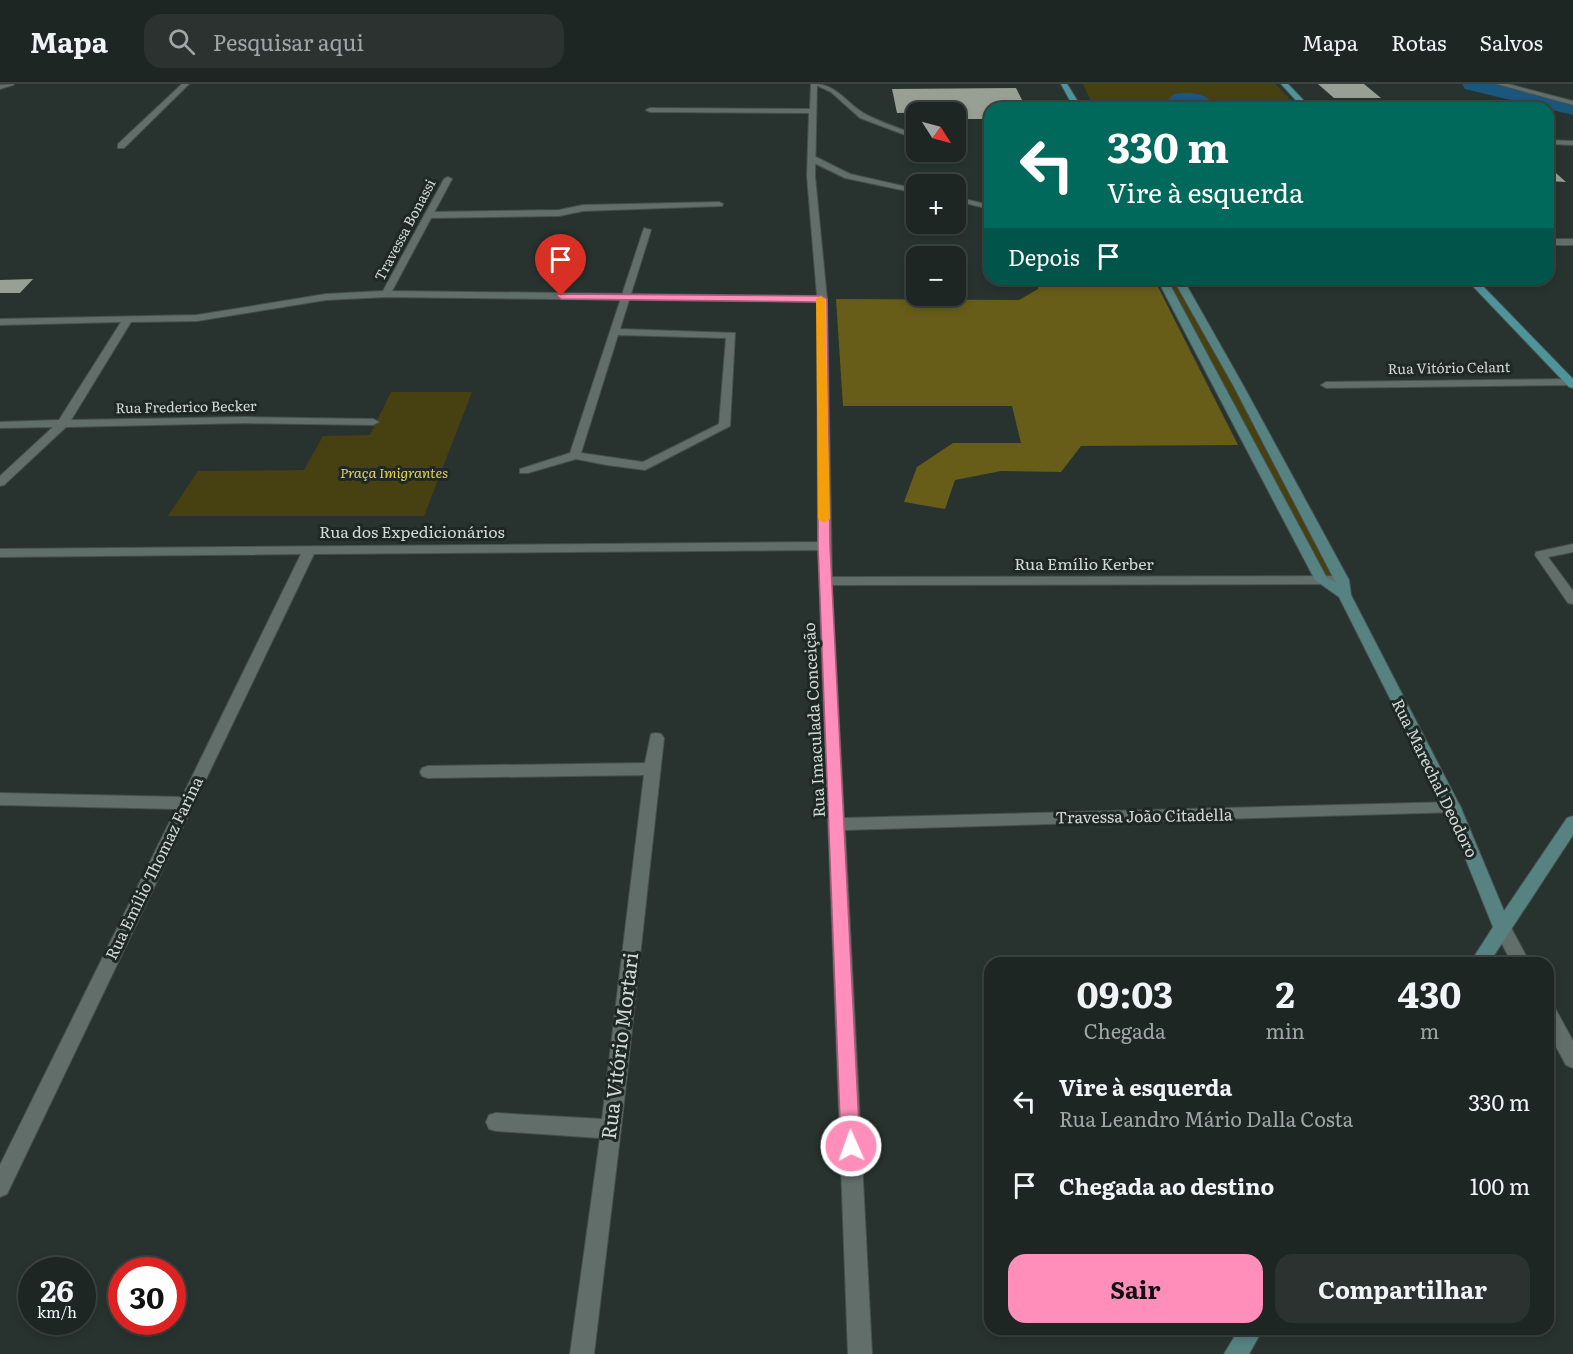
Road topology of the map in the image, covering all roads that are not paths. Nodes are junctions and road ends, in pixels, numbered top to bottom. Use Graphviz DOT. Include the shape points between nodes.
graph roads {
  1 [pos="11,84"];
  2 [pos="186,84"];
  3 [pos="815,84"];
  4 [pos="1065,84"];
  5 [pos="1284,84"];
  6 [pos="1500,84"];
  7 [pos="0,87"];
  8 [pos="1075,102"];
  9 [pos="1301,102"];
  10 [pos="1573,103"];
  11 [pos="650,110"];
  12 [pos="813,111"];
  13 [pos="906,133"];
  14 [pos="1554,142"];
  15 [pos="1573,142"];
  16 [pos="121,146"];
  17 [pos="811,158"];
  18 [pos="448,179"];
  19 [pos="906,189"];
  20 [pos="966,201"];
  21 [pos="719,204"];
  22 [pos="984,206"];
  23 [pos="428,215"];
  24 [pos="647,230"];
  25 [pos="1554,242"];
  26 [pos="1573,242"];
  27 [pos="1165,285"];
  28 [pos="1181,285"];
  29 [pos="1477,285"];
  30 [pos="386,294"];
  31 [pos="626,297"];
  32 [pos="822,299"];
  33 [pos="129,318"];
  34 [pos="0,322"];
  35 [pos="615,332"];
  36 [pos="1572,383"];
  37 [pos="1326,385"];
  38 [pos="373,422"];
  39 [pos="0,425"];
  40 [pos="62,425"];
  41 [pos="575,455"];
  42 [pos="524,471"];
  43 [pos="0,482"];
  44 [pos="824,546"];
  45 [pos="1573,548"];
  46 [pos="310,550"];
  47 [pos="0,553"];
  48 [pos="1322,580"];
  49 [pos="825,581"];
  50 [pos="1343,588"];
  51 [pos="1573,600"];
  52 [pos="656,738"];
  53 [pos="652,769"];
  54 [pos="429,772"];
  55 [pos="0,799"];
  56 [pos="186,803"];
  57 [pos="1452,808"];
  58 [pos="1573,822"];
  59 [pos="836,824"];
  60 [pos="1502,927"];
  61 [pos="1483,957"];
  62 [pos="1518,957"];
  63 [pos="1554,1025"];
  64 [pos="1573,1059"];
  65 [pos="496,1122"];
  66 [pos="611,1129"];
  67 [pos="0,1187"];
  68 [pos="1248,1335"];
  69 [pos="582,1354"];
  70 [pos="860,1354"];
  71 [pos="1236,1354"];
  1 -- 7 [label="street"];
  2 -- 16 [label="street"];
  3 -- 12 [label="street, Rua Imaculada Conceição"];
  3 -- 13 [label="street" via="833,91 863,116"];
  4 -- 8 [label="main road"];
  5 -- 9 [label="main road"];
  6 -- 10 [label="street"];
  11 -- 12 [label="street"];
  12 -- 17 [label="street, Rua Imaculada Conceição"];
  14 -- 15 [label="street"];
  17 -- 19 [label="street" via="848,176"];
  17 -- 32 [label="street, Rua Imaculada Conceição"];
  18 -- 23 [label="street, Travessa Bonassi"];
  20 -- 22 [label="street"];
  21 -- 23 [label="street"];
  23 -- 30 [label="street, Travessa Bonassi"];
  24 -- 31 [label="street"];
  25 -- 26 [label="street"];
  27 -- 48 [label="street, Rua Marechal Deodoro"];
  28 -- 50 [label="street, Rua Marechal Deodoro"];
  29 -- 36 [label="main road"];
  30 -- 31 [label="street"];
  30 -- 33 [label="street" via="326,297 197,318"];
  31 -- 32 [label="street"];
  31 -- 35 [label="street"];
  32 -- 44 [label="street, Rua Imaculada Conceição"];
  33 -- 34 [label="street"];
  33 -- 40 [label="street"];
  35 -- 41 [label="street"];
  35 -- 41 [label="street" via="731,335 724,426 645,466"];
  36 -- 37 [label="street, Rua Vitório Celant"];
  38 -- 40 [label="street, Rua Frederico Becker" via="245,420"];
  39 -- 40 [label="street, Rua Frederico Becker"];
  40 -- 43 [label="street"];
  41 -- 42 [label="street"];
  44 -- 46 [label="street, Rua dos Expedicionários"];
  44 -- 49 [label="street, Rua Imaculada Conceição"];
  45 -- 51 [label="street" via="1541,555"];
  46 -- 47 [label="street, Rua dos Expedicionários"];
  46 -- 56 [label="street, Rua Emílio Thomaz Farina"];
  48 -- 49 [label="street, Rua Emílio Kerber"];
  48 -- 50 [label="street, Rua Marechal Deodoro"];
  49 -- 59 [label="street, Rua Imaculada Conceição"];
  50 -- 57 [label="street, Rua Marechal Deodoro"];
  52 -- 53 [label="street, Rua Vitório Mortari"];
  53 -- 54 [label="street"];
  53 -- 66 [label="street, Rua Vitório Mortari"];
  55 -- 56 [label="street"];
  56 -- 67 [label="street, Rua Emílio Thomaz Farina"];
  57 -- 59 [label="street, Travessa João Citadella"];
  57 -- 60 [label="street, Rua Marechal Deodoro"];
  58 -- 60 [label="street"];
  59 -- 70 [label="street, Rua Imaculada Conceição"];
  60 -- 61 [label="street"];
  60 -- 62 [label="street, Rua Marechal Deodoro"];
  63 -- 64 [label="street"];
  65 -- 66 [label="street"];
  66 -- 69 [label="street, Rua Vitório Mortari"];
  68 -- 71 [label="street"];
}
